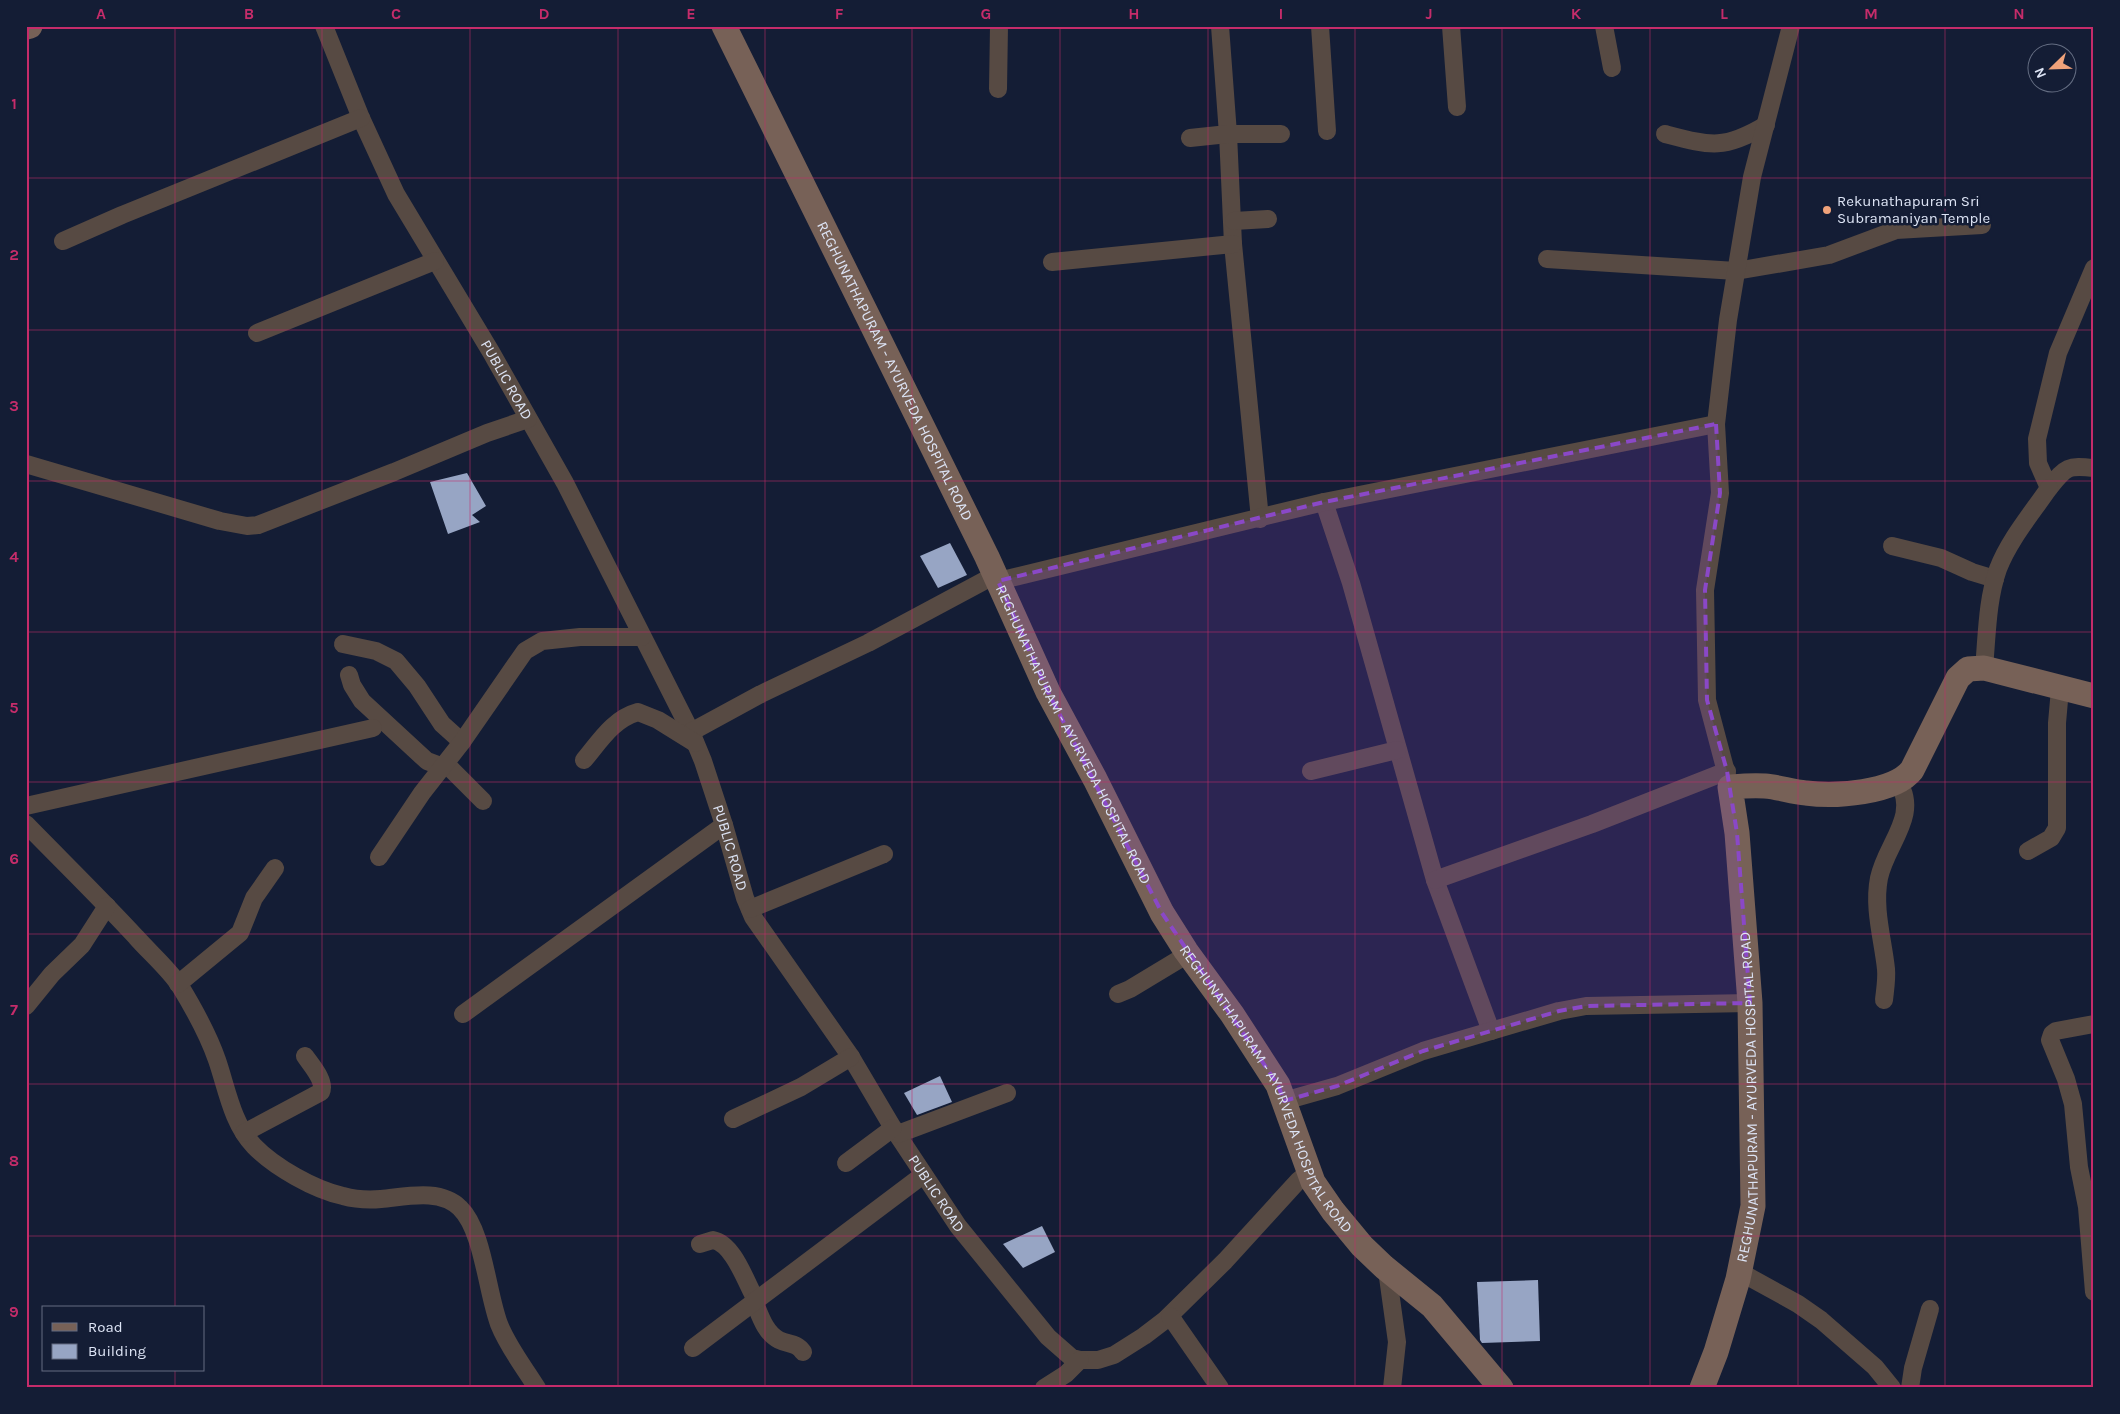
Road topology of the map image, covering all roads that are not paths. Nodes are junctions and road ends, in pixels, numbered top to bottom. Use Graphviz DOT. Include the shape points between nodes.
graph roads {
  1 [pos="30,26"];
  2 [pos="324,26"];
  3 [pos="724,26"];
  4 [pos="999,26"];
  5 [pos="1220,26"];
  6 [pos="1320,26"];
  7 [pos="1451,26"];
  8 [pos="1604,26"];
  9 [pos="1791,26"];
  10 [pos="26,27"];
  11 [pos="1612,68"];
  12 [pos="998,89"];
  13 [pos="1457,107"];
  14 [pos="361,118"];
  15 [pos="1766,125"];
  16 [pos="1327,131"];
  17 [pos="1228,134"];
  18 [pos="1281,134"];
  19 [pos="1665,134"];
  20 [pos="1190,138"];
  21 [pos="1268,218"];
  22 [pos="1234,221"];
  23 [pos="1982,225"];
  24 [pos="63,241"];
  25 [pos="1233,244"];
  26 [pos="1547,258"];
  27 [pos="435,261"];
  28 [pos="1052,262"];
  29 [pos="2094,268"];
  30 [pos="1736,271"];
  31 [pos="257,333"];
  32 [pos="528,419"];
  33 [pos="1716,424"];
  34 [pos="26,464"];
  35 [pos="2094,468"];
  36 [pos="2049,488"];
  37 [pos="1324,502"];
  38 [pos="1260,519"];
  39 [pos="1892,546"];
  40 [pos="997,578"];
  41 [pos="1995,579"];
  42 [pos="642,637"];
  43 [pos="343,644"];
  44 [pos="1984,668"];
  45 [pos="349,675"];
  46 [pos="2060,688"];
  47 [pos="2094,696"];
  48 [pos="373,728"];
  49 [pos="693,738"];
  50 [pos="462,742"];
  51 [pos="1397,750"];
  52 [pos="584,760"];
  53 [pos="445,766"];
  54 [pos="1311,771"];
  55 [pos="1729,779"];
  56 [pos="1898,782"];
  57 [pos="484,801"];
  58 [pos="26,806"];
  59 [pos="26,824"];
  60 [pos="724,825"];
  61 [pos="2028,851"];
  62 [pos="884,854"];
  63 [pos="379,857"];
  64 [pos="275,868"];
  65 [pos="1435,880"];
  66 [pos="107,906"];
  67 [pos="750,909"];
  68 [pos="1188,954"];
  69 [pos="178,984"];
  70 [pos="1118,994"];
  71 [pos="1884,1000"];
  72 [pos="1750,1003"];
  73 [pos="26,1006"];
  74 [pos="463,1014"];
  75 [pos="2094,1024"];
  76 [pos="1491,1031"];
  77 [pos="305,1056"];
  78 [pos="851,1057"];
  79 [pos="1007,1093"];
  80 [pos="1284,1101"];
  81 [pos="734,1119"];
  82 [pos="893,1127"];
  83 [pos="244,1134"];
  84 [pos="847,1155"];
  85 [pos="1310,1172"];
  86 [pos="923,1175"];
  87 [pos="2091,1208"];
  88 [pos="700,1244"];
  89 [pos="1387,1270"];
  90 [pos="1740,1272"];
  91 [pos="2094,1292"];
  92 [pos="755,1301"];
  93 [pos="1930,1310"];
  94 [pos="1170,1316"];
  95 [pos="693,1348"];
  96 [pos="803,1352"];
  97 [pos="1080,1360"];
  98 [pos="538,1388"];
  99 [pos="1044,1388"];
  100 [pos="1220,1388"];
  101 [pos="1392,1388"];
  102 [pos="1502,1388"];
  103 [pos="1702,1388"];
  104 [pos="1892,1388"];
  105 [pos="1910,1388"];
  1 -- 10 [label="main road"];
  2 -- 14 [label="street, PUBLIC ROAD"];
  3 -- 40 [label="main road, REGHUNATHAPURAM - AYURVEDA HOSPITAL ROAD"];
  4 -- 12 [label="street"];
  5 -- 17 [label="street"];
  6 -- 16 [label="street"];
  7 -- 13 [label="street"];
  8 -- 11 [label="street"];
  9 -- 15 [label="street"];
  14 -- 24 [label="street"];
  14 -- 27 [label="street, PUBLIC ROAD" via="396,194"];
  15 -- 19 [label="street" via="1739,140 1726,143 1697,142"];
  15 -- 30 [label="street" via="1752,177"];
  17 -- 18 [label="street"];
  17 -- 20 [label="street"];
  17 -- 22 [label="street"];
  21 -- 22 [label="street"];
  22 -- 25 [label="street"];
  23 -- 30 [label="street" via="1896,230 1829,256"];
  25 -- 28 [label="street"];
  25 -- 38 [label="street"];
  26 -- 30 [label="street"];
  27 -- 31 [label="street"];
  27 -- 32 [label="street, PUBLIC ROAD"];
  29 -- 36 [label="street" via="2058,353 2037,439 2038,463"];
  30 -- 33 [label="street"];
  32 -- 34 [label="street" via="258,525 247,526 220,522"];
  32 -- 42 [label="street, PUBLIC ROAD" via="565,483"];
  33 -- 37 [label="street"];
  33 -- 55 [label="street" via="1720,493 1705,590 1707,700"];
  35 -- 36 [label="street" via="2073,466 2066,469"];
  36 -- 41 [label="street" via="2003,557"];
  37 -- 38 [label="street"];
  37 -- 51 [label="street"];
  38 -- 40 [label="street"];
  39 -- 41 [label="street" via="1941,558"];
  40 -- 49 [label="street" via="761,694"];
  40 -- 68 [label="main road, REGHUNATHAPURAM - AYURVEDA HOSPITAL ROAD" via="1048,692 1162,913"];
  41 -- 44 [label="street"];
  42 -- 49 [label="street, PUBLIC ROAD"];
  42 -- 50 [label="street" via="580,637 534,644 525,650"];
  43 -- 50 [label="street" via="376,651 396,661 442,724"];
  44 -- 46 [label="main road"];
  44 -- 56 [label="main road" via="1968,669 1960,675 1912,770"];
  45 -- 53 [label="street" via="362,701 428,761"];
  46 -- 47 [label="main road"];
  46 -- 61 [label="street" via="2057,828 2051,838"];
  48 -- 58 [label="street"];
  49 -- 52 [label="street" via="638,712 613,725"];
  49 -- 60 [label="street, PUBLIC ROAD"];
  50 -- 53 [label="street"];
  51 -- 54 [label="street"];
  51 -- 65 [label="street"];
  53 -- 57 [label="street"];
  53 -- 63 [label="street" via="422,793"];
  55 -- 56 [label="main road" via="1806,793 1834,794"];
  55 -- 65 [label="street"];
  55 -- 72 [label="main road, REGHUNATHAPURAM - AYURVEDA HOSPITAL ROAD" via="1740,862"];
  56 -- 71 [label="street" via="1906,798 1906,813 1878,884 1880,940 1886,970"];
  59 -- 66 [label="street"];
  60 -- 67 [label="street, PUBLIC ROAD"];
  60 -- 74 [label="street"];
  62 -- 67 [label="street"];
  64 -- 69 [label="street" via="254,898 240,933"];
  65 -- 76 [label="street"];
  66 -- 69 [label="street"];
  66 -- 73 [label="street" via="82,945"];
  67 -- 78 [label="street, PUBLIC ROAD" via="761,930"];
  68 -- 70 [label="street"];
  68 -- 80 [label="main road, REGHUNATHAPURAM - AYURVEDA HOSPITAL ROAD" via="1232,1014 1278,1085"];
  69 -- 83 [label="street" via="203,1028"];
  72 -- 76 [label="street" via="1586,1006"];
  72 -- 90 [label="main road, REGHUNATHAPURAM - AYURVEDA HOSPITAL ROAD" via="1753,1206"];
  75 -- 87 [label="street" via="2056,1031 2050,1038 2073,1104 2079,1167"];
  76 -- 80 [label="street" via="1423,1051 1337,1086"];
  77 -- 83 [label="street" via="322,1082 321,1092"];
  78 -- 81 [label="street"];
  78 -- 82 [label="street, PUBLIC ROAD"];
  79 -- 82 [label="street"];
  80 -- 85 [label="main road, REGHUNATHAPURAM - AYURVEDA HOSPITAL ROAD"];
  82 -- 84 [label="street"];
  82 -- 86 [label="street, PUBLIC ROAD"];
  83 -- 98 [label="street" via="260,1152 316,1187 344,1196 379,1199 402,1195 435,1197 461,1208 474,1232 500,1326"];
  85 -- 89 [label="main road, REGHUNATHAPURAM - AYURVEDA HOSPITAL ROAD" via="1333,1211"];
  85 -- 94 [label="street"];
  86 -- 92 [label="street"];
  86 -- 97 [label="street, PUBLIC ROAD" via="958,1226 1048,1337 1069,1356"];
  87 -- 91 [label="street"];
  88 -- 92 [label="street" via="713,1240 725,1245"];
  89 -- 101 [label="street" via="1397,1342"];
  89 -- 102 [label="main road, REGHUNATHAPURAM - AYURVEDA HOSPITAL ROAD" via="1432,1306"];
  90 -- 103 [label="main road, REGHUNATHAPURAM - AYURVEDA HOSPITAL ROAD"];
  90 -- 104 [label="street" via="1820,1320 1875,1367"];
  92 -- 95 [label="street"];
  92 -- 96 [label="street" via="770,1333 779,1340 795,1344"];
  93 -- 105 [label="street"];
  94 -- 97 [label="street" via="1114,1355 1098,1360"];
  94 -- 100 [label="street"];
  97 -- 99 [label="street"];
}
